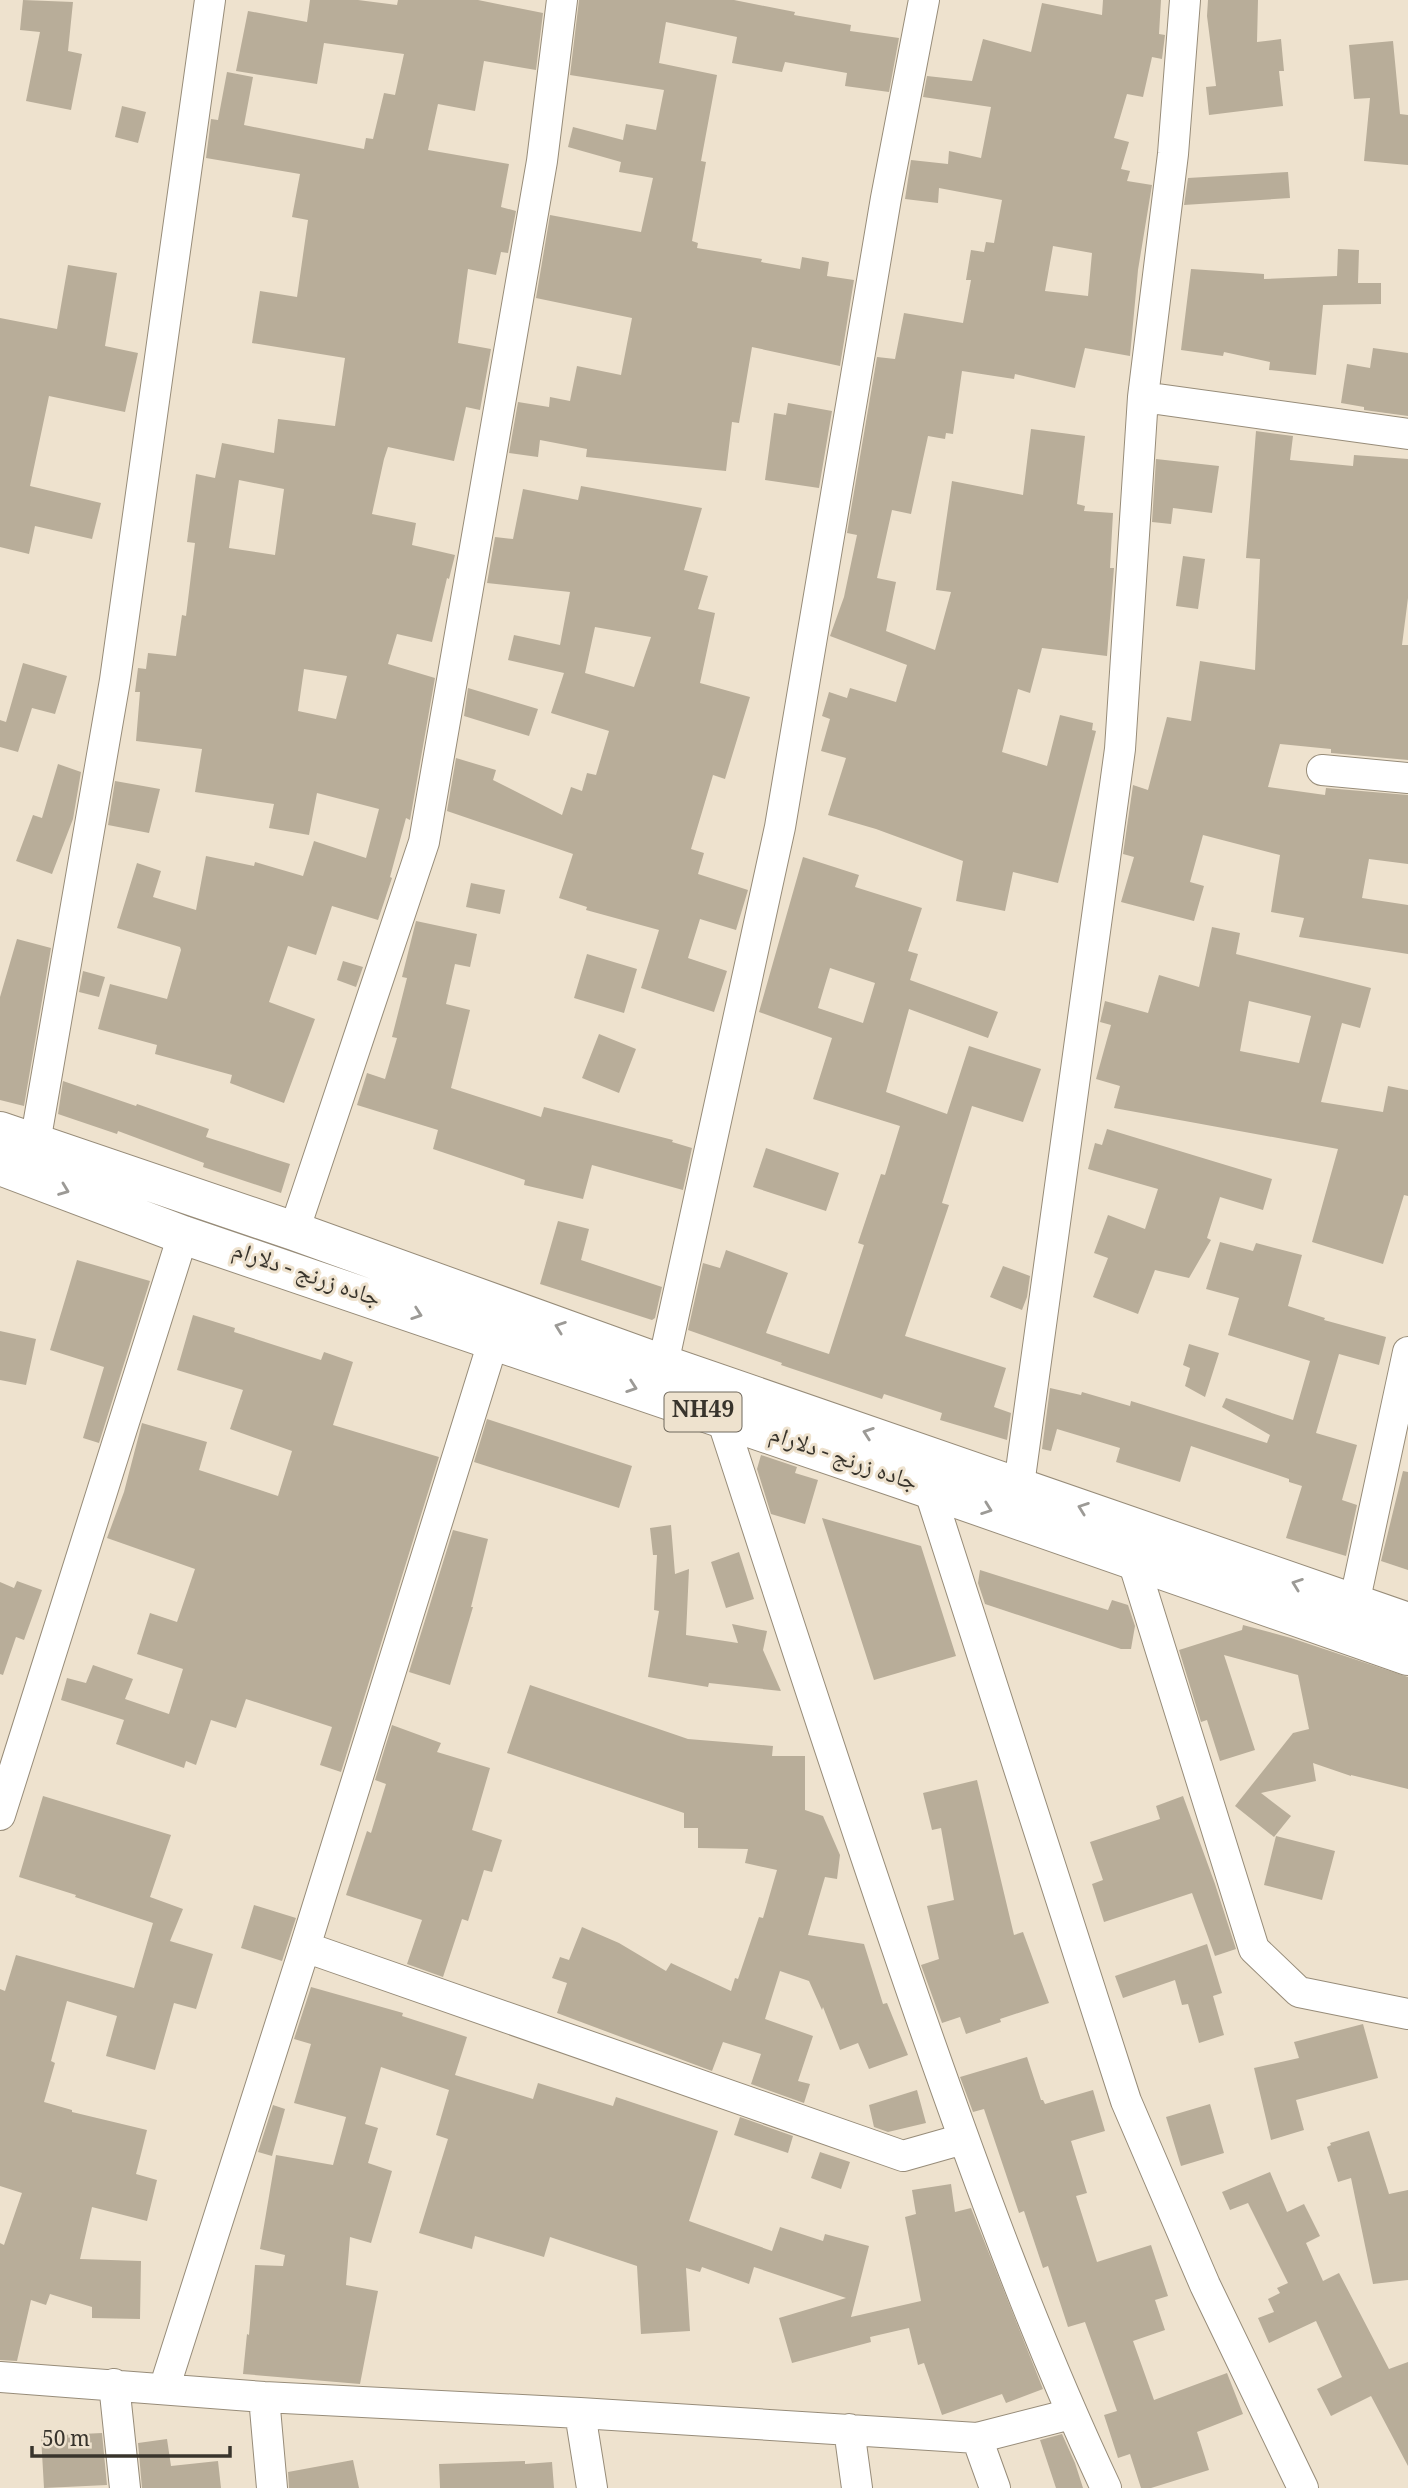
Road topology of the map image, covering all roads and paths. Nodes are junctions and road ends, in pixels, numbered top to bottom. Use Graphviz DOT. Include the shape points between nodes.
graph roads {
  1 [pos="210,0"];
  2 [pos="562,0"];
  3 [pos="924,0"];
  4 [pos="1185,0"];
  5 [pos="1143,397"];
  6 [pos="1408,434"];
  7 [pos="1322,770"];
  8 [pos="1408,778"];
  9 [pos="0,1131"];
  10 [pos="35,1143"];
  11 [pos="0,1166"];
  12 [pos="294,1231"];
  13 [pos="183,1235"];
  14 [pos="494,1339"];
  15 [pos="1408,1352"];
  16 [pos="663,1364"];
  17 [pos="722,1419"];
  18 [pos="1019,1485"];
  19 [pos="929,1489"];
  20 [pos="1133,1561"];
  21 [pos="1354,1604"];
  22 [pos="1408,1622"];
  23 [pos="1408,1656"];
  24 [pos="0,1815"];
  25 [pos="305,1948"];
  26 [pos="1408,2014"];
  27 [pos="964,2139"];
  28 [pos="0,2377"];
  29 [pos="114,2384"];
  30 [pos="163,2389"];
  31 [pos="264,2397"];
  32 [pos="580,2413"];
  33 [pos="1071,2414"];
  34 [pos="849,2429"];
  35 [pos="977,2438"];
  36 [pos="125,2488"];
  37 [pos="272,2488"];
  38 [pos="592,2488"];
  39 [pos="857,2488"];
  40 [pos="995,2488"];
  41 [pos="1106,2488"];
  42 [pos="1303,2488"];
  1 -- 10 [label="street" via="116,680"];
  2 -- 12 [label="street" via="542,161 424,842"];
  3 -- 16 [label="street" via="780,827"];
  4 -- 5 [label="street" via="1171,168"];
  5 -- 6 [label="street"];
  5 -- 18 [label="street" via="1120,749"];
  7 -- 8 [label="street"];
  9 -- 10 [label="highway, جاده زرنج - دلارام / NH49"];
  10 -- 12 [label="highway, جاده زرنج - دلارام / NH49"];
  11 -- 13 [label="highway, جاده زرنج - دلارام / NH49, one-way"];
  16 -- 12 [label="highway, جاده زرنج - دلارام / NH49, one-way"];
  13 -- 14 [label="highway, جاده زرنج - دلارام / NH49, one-way"];
  13 -- 24 [label="street"];
  14 -- 17 [label="highway, جاده زرنج - دلارام / NH49, one-way"];
  14 -- 25 [label="street"];
  15 -- 21 [label="street"];
  18 -- 16 [label="highway, جاده زرنج - دلارام / NH49, one-way"];
  17 -- 19 [label="highway, جاده زرنج - دلارام / NH49"];
  17 -- 27 [label="street"];
  21 -- 18 [label="highway, جاده زرنج - دلارام / NH49, one-way"];
  19 -- 20 [label="highway, جاده زرنج - دلارام / NH49, one-way"];
  19 -- 42 [label="street" via="1126,2101 1205,2284"];
  20 -- 23 [label="highway, جاده زرنج - دلارام / NH49"];
  20 -- 26 [label="street" via="1254,1950 1299,1992"];
  21 -- 22 [label="highway, جاده زرنج - دلارام / NH49"];
  25 -- 27 [label="street" via="903,2156"];
  25 -- 30 [label="street"];
  27 -- 33 [label="street"];
  28 -- 29 [label="street"];
  29 -- 30 [label="street"];
  29 -- 36 [label="street"];
  30 -- 31 [label="street"];
  31 -- 32 [label="street"];
  31 -- 37 [label="street"];
  32 -- 34 [label="street"];
  32 -- 38 [label="street"];
  33 -- 35 [label="street"];
  33 -- 41 [label="street"];
  34 -- 35 [label="street"];
  34 -- 39 [label="street"];
  35 -- 40 [label="street"];
}
